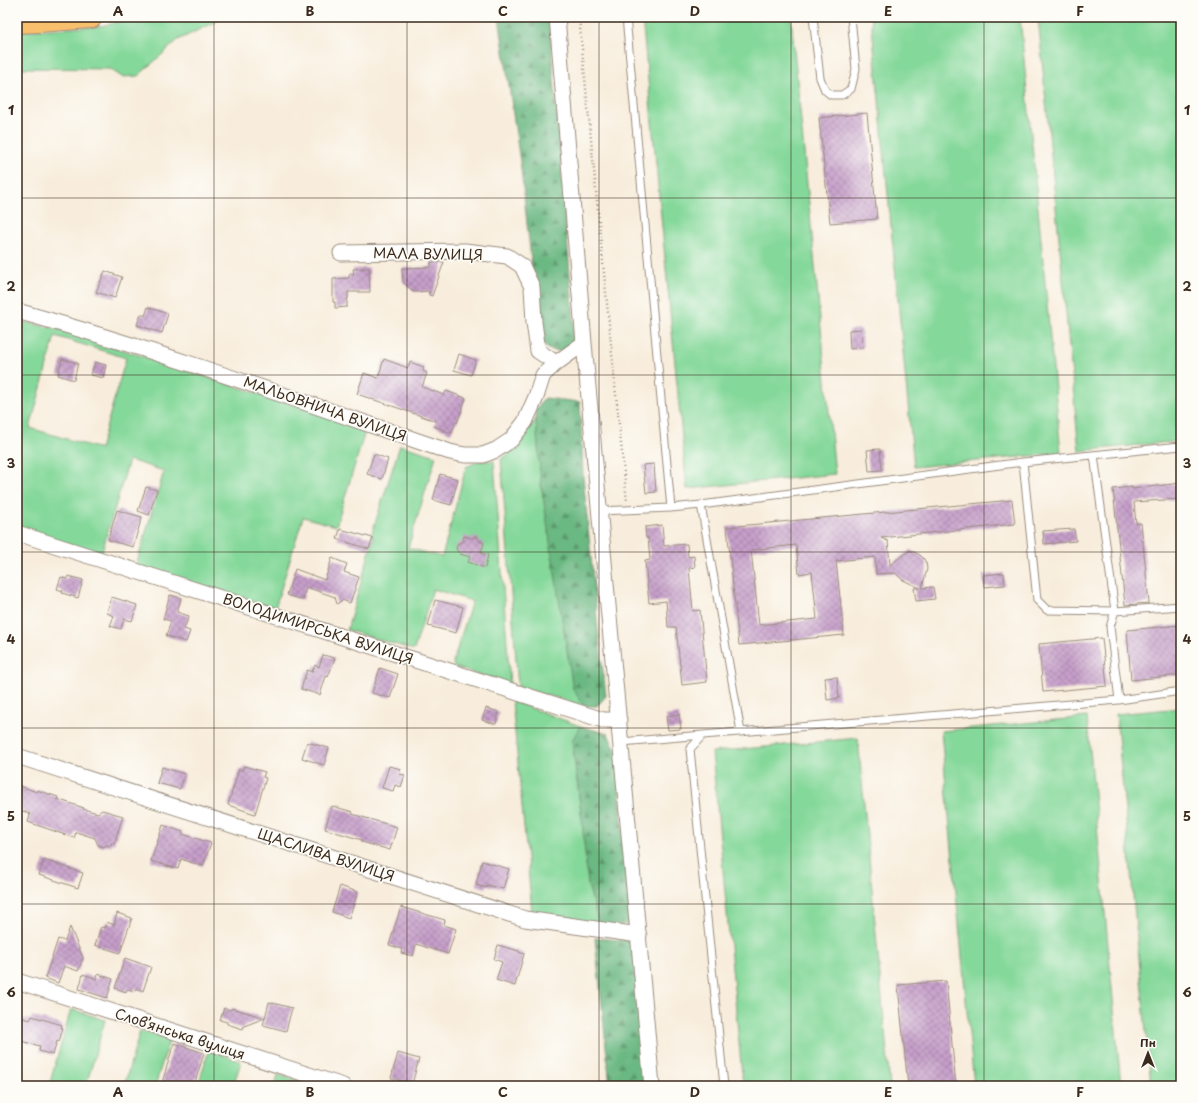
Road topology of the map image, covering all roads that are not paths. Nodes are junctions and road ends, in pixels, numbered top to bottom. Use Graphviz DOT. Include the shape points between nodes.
graph roads {
  1 [pos="91,17"];
  2 [pos="557,17"];
  3 [pos="626,17"];
  4 [pos="813,17"];
  5 [pos="851,17"];
  6 [pos="17,22"];
  7 [pos="342,253"];
  8 [pos="17,311"];
  9 [pos="584,343"];
  10 [pos="555,364"];
  11 [pos="1181,446"];
  12 [pos="1094,454"];
  13 [pos="1023,462"];
  14 [pos="701,505"];
  15 [pos="671,508"];
  16 [pos="600,511"];
  17 [pos="17,533"];
  18 [pos="1181,606"];
  19 [pos="1115,611"];
  20 [pos="1181,691"];
  21 [pos="1119,700"];
  22 [pos="619,720"];
  23 [pos="741,732"];
  24 [pos="703,736"];
  25 [pos="621,742"];
  26 [pos="17,756"];
  27 [pos="638,935"];
  28 [pos="17,981"];
  29 [pos="343,1086"];
  30 [pos="652,1086"];
  31 [pos="724,1086"];
  1 -- 6 [label="main road"];
  2 -- 9 [label="street"];
  3 -- 15 [label="lane"];
  4 -- 5 [label="lane" via="820,78 831,96 842,95 851,89 856,70"];
  7 -- 10 [label="street, МАЛА ВУЛИЦЯ" via="464,251 507,256 522,266 532,287 538,351"];
  8 -- 10 [label="street, МАЛЬОВНИЧА ВУЛИЦЯ" via="228,376 465,455 483,455 511,440 525,422 543,375"];
  9 -- 10 [label="street, МАЛЬОВНИЧА ВУЛИЦЯ"];
  9 -- 16 [label="street"];
  11 -- 12 [label="lane"];
  12 -- 13 [label="lane"];
  12 -- 19 [label="lane"];
  13 -- 14 [label="lane"];
  13 -- 19 [label="lane" via="1037,600 1047,610"];
  14 -- 15 [label="lane"];
  14 -- 23 [label="lane"];
  15 -- 16 [label="lane"];
  16 -- 22 [label="street"];
  17 -- 22 [label="street, ВОЛОДИМИРСЬКА ВУЛИЦЯ" via="602,720"];
  18 -- 19 [label="lane"];
  19 -- 21 [label="lane" via="1110,627"];
  20 -- 21 [label="lane"];
  21 -- 23 [label="lane"];
  22 -- 25 [label="street"];
  23 -- 24 [label="lane"];
  24 -- 25 [label="lane"];
  24 -- 31 [label="lane" via="690,749"];
  25 -- 27 [label="street"];
  26 -- 27 [label="street, ЩАСЛИВА ВУЛИЦЯ" via="525,919"];
  27 -- 30 [label="street"];
  28 -- 29 [label="street, Словʼянська вулиця"];
}
